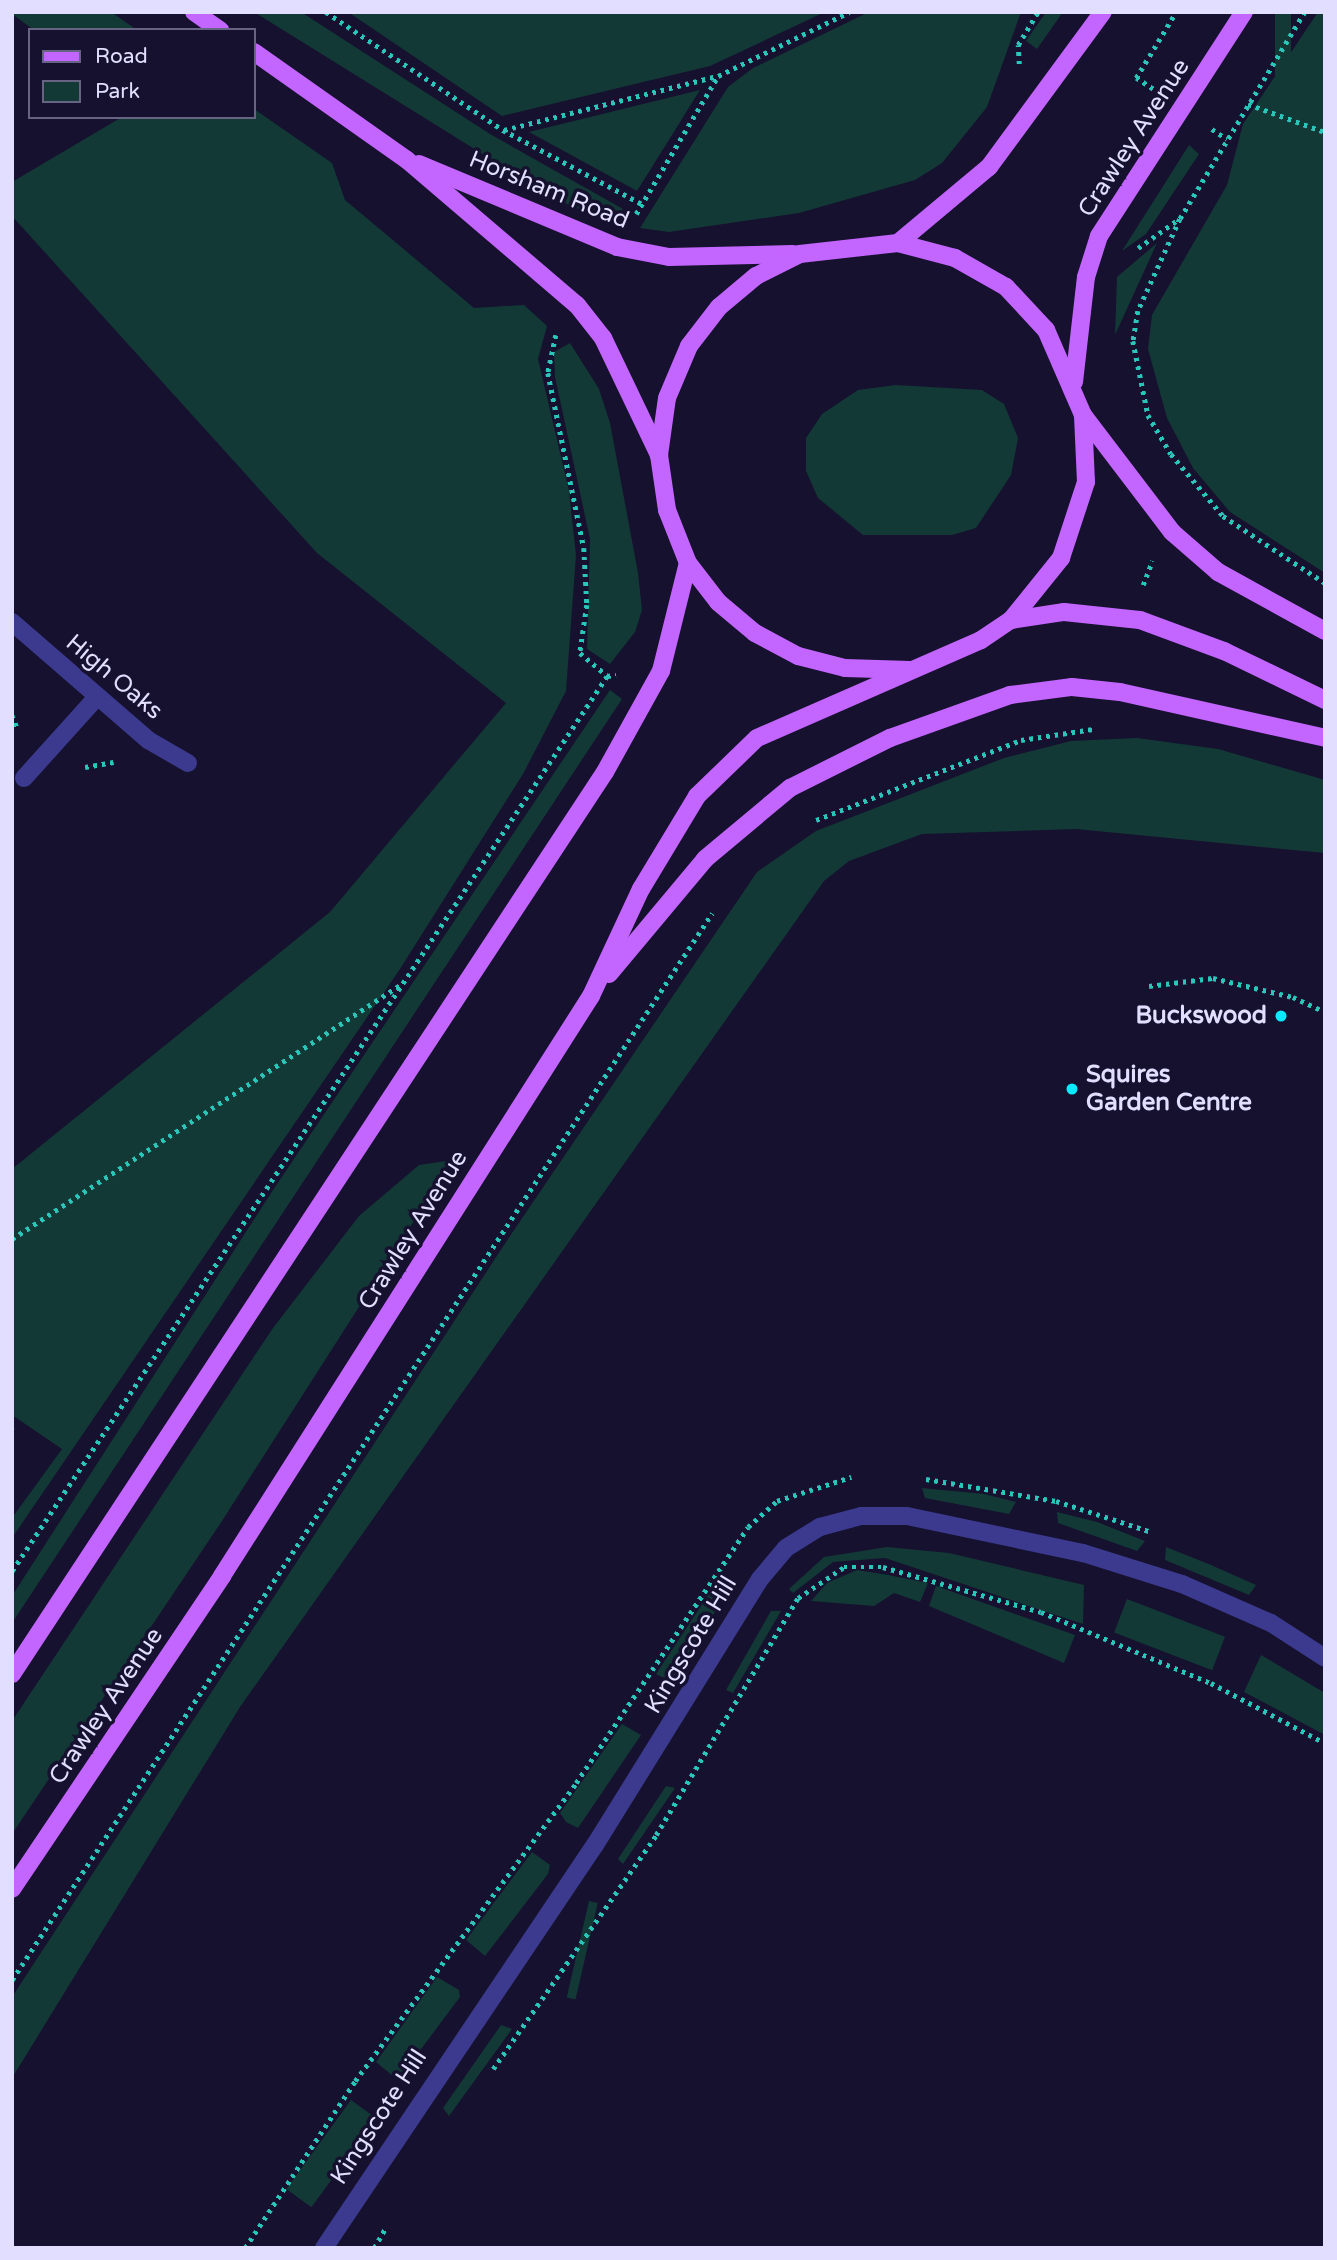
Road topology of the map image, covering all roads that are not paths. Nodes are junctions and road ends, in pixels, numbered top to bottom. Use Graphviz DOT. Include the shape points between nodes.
graph roads {
  1 [pos="194,12"];
  2 [pos="1103,12"];
  3 [pos="1244,12"];
  4 [pos="217,28"];
  5 [pos="256,53"];
  6 [pos="407,160"];
  7 [pos="898,243"];
  8 [pos="800,254"];
  9 [pos="1074,382"];
  10 [pos="1083,415"];
  11 [pos="659,455"];
  12 [pos="688,563"];
  13 [pos="1011,620"];
  14 [pos="12,622"];
  15 [pos="1325,631"];
  16 [pos="910,670"];
  17 [pos="97,697"];
  18 [pos="1325,701"];
  19 [pos="1325,738"];
  20 [pos="188,762"];
  21 [pos="24,778"];
  22 [pos="591,996"];
  23 [pos="1325,1658"];
  24 [pos="12,1674"];
  25 [pos="12,1889"];
  26 [pos="324,2248"];
  1 -- 4 [label="main road"];
  2 -- 7 [label="main road" via="989,167"];
  3 -- 9 [label="main road, Crawley Avenue" via="1099,236 1086,277"];
  5 -- 6 [label="main road, Horsham Road"];
  6 -- 8 [label="main road, Horsham Road" via="617,247 669,257"];
  6 -- 11 [label="main road, Horsham Road" via="577,305 603,338"];
  7 -- 8 [label="main road, Horsham Road"];
  7 -- 9 [label="main road" via="955,258 1006,287 1046,330"];
  8 -- 11 [label="main road" via="737,291 689,346 667,398"];
  9 -- 10 [label="main road"];
  10 -- 13 [label="main road" via="1086,482 1077,521 1054,569"];
  10 -- 15 [label="main road" via="1172,532 1218,572"];
  11 -- 12 [label="main road" via="667,510"];
  12 -- 16 [label="main road" via="736,617 798,656 845,668"];
  12 -- 24 [label="main road" via="661,671 606,772"];
  13 -- 16 [label="main road, Crawley Avenue" via="981,640"];
  13 -- 18 [label="main road" via="1064,612 1140,620 1224,651"];
  14 -- 17 [label="street, High Oaks"];
  16 -- 22 [label="main road, Crawley Avenue" via="769,732 723,765 654,867"];
  17 -- 20 [label="street, High Oaks" via="148,740"];
  17 -- 21 [label="street"];
  19 -- 22 [label="main road" via="1119,692 1072,687 1010,695 890,738 790,788 705,859"];
  22 -- 25 [label="main road, Crawley Avenue" via="222,1576"];
  23 -- 26 [label="street, Kingscote Hill" via="1271,1623 1182,1584 1083,1552 907,1516 860,1516 820,1527 786,1548 760,1579 595,1844"];
}
